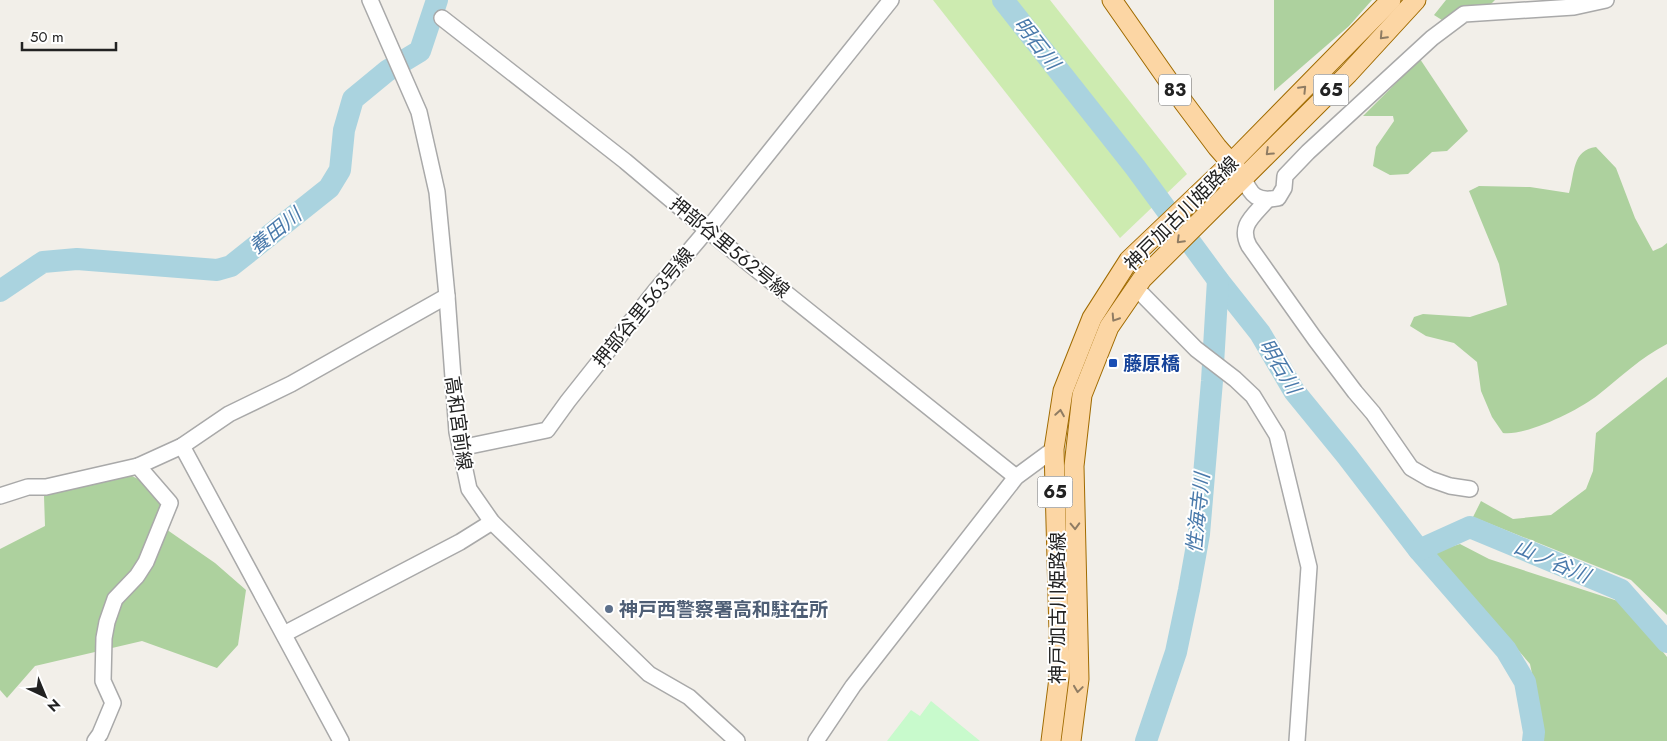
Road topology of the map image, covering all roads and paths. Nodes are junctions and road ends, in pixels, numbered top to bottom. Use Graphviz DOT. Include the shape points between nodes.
graph roads {
  1 [pos="370,0"];
  2 [pos="891,0"];
  3 [pos="1112,0"];
  4 [pos="1391,0"];
  5 [pos="1416,0"];
  6 [pos="1606,0"];
  7 [pos="442,18"];
  8 [pos="1238,169"];
  9 [pos="1268,200"];
  10 [pos="707,230"];
  11 [pos="1139,283"];
  12 [pos="447,296"];
  13 [pos="182,446"];
  14 [pos="460,448"];
  15 [pos="1054,450"];
  16 [pos="138,466"];
  17 [pos="1016,477"];
  18 [pos="1470,489"];
  19 [pos="0,496"];
  20 [pos="492,522"];
  21 [pos="284,634"];
  22 [pos="95,741"];
  23 [pos="341,741"];
  24 [pos="737,741"];
  25 [pos="816,741"];
  26 [pos="1051,741"];
  27 [pos="1071,741"];
  28 [pos="1297,741"];
  1 -- 12 [label="street, 高和宮前線" via="419,112 437,192"];
  2 -- 10 [label="street, 押部谷里５６３号線"];
  3 -- 8 [label="main road, 83" via="1184,103"];
  8 -- 4 [label="main road, 神戸加古川姫路線 / 65, one-way"];
  5 -- 8 [label="main road, 神戸加古川姫路線 / 65, one-way" via="1348,74"];
  6 -- 9 [label="street" via="1574,7 1464,14 1432,38 1308,152 1285,176 1284,188 1278,198"];
  7 -- 10 [label="street, 押部谷里５６２号線" via="625,161"];
  8 -- 9 [label="street, 神戸加古川姫路線" via="1248,191"];
  8 -- 11 [label="main road, 神戸加古川姫路線 / 65, one-way" via="1214,206"];
  15 -- 8 [label="main road, 神戸加古川姫路線 / 65, one-way" via="1063,391 1092,318 1129,260 1204,189"];
  9 -- 18 [label="street" via="1244,227 1244,237 1249,246 1412,468 1430,479"];
  10 -- 14 [label="street, 押部谷里５６３号線" via="547,430"];
  10 -- 17 [label="street, 押部谷里５６２号線"];
  11 -- 27 [label="main road, 神戸加古川姫路線 / 65, one-way" via="1109,327 1082,395 1074,466 1079,679"];
  11 -- 28 [label="street" via="1196,349 1253,396 1277,435 1309,567"];
  12 -- 13 [label="street" via="291,384 229,414"];
  12 -- 14 [label="street, 高和宮前線" via="456,432"];
  13 -- 16 [label="street"];
  13 -- 21 [label="street"];
  14 -- 20 [label="street, 高和宮前線" via="469,489"];
  15 -- 17 [label="street"];
  15 -- 26 [label="main road, 神戸加古川姫路線 / 65" via="1060,670"];
  16 -- 19 [label="street" via="46,487 28,487"];
  16 -- 22 [label="street" via="170,503 146,562 115,599 107,622 103,680 112,703"];
  17 -- 25 [label="street" via="853,686"];
  20 -- 21 [label="street"];
  20 -- 24 [label="street, 高和宮前線" via="649,674 689,697"];
  21 -- 23 [label="street"];
}
